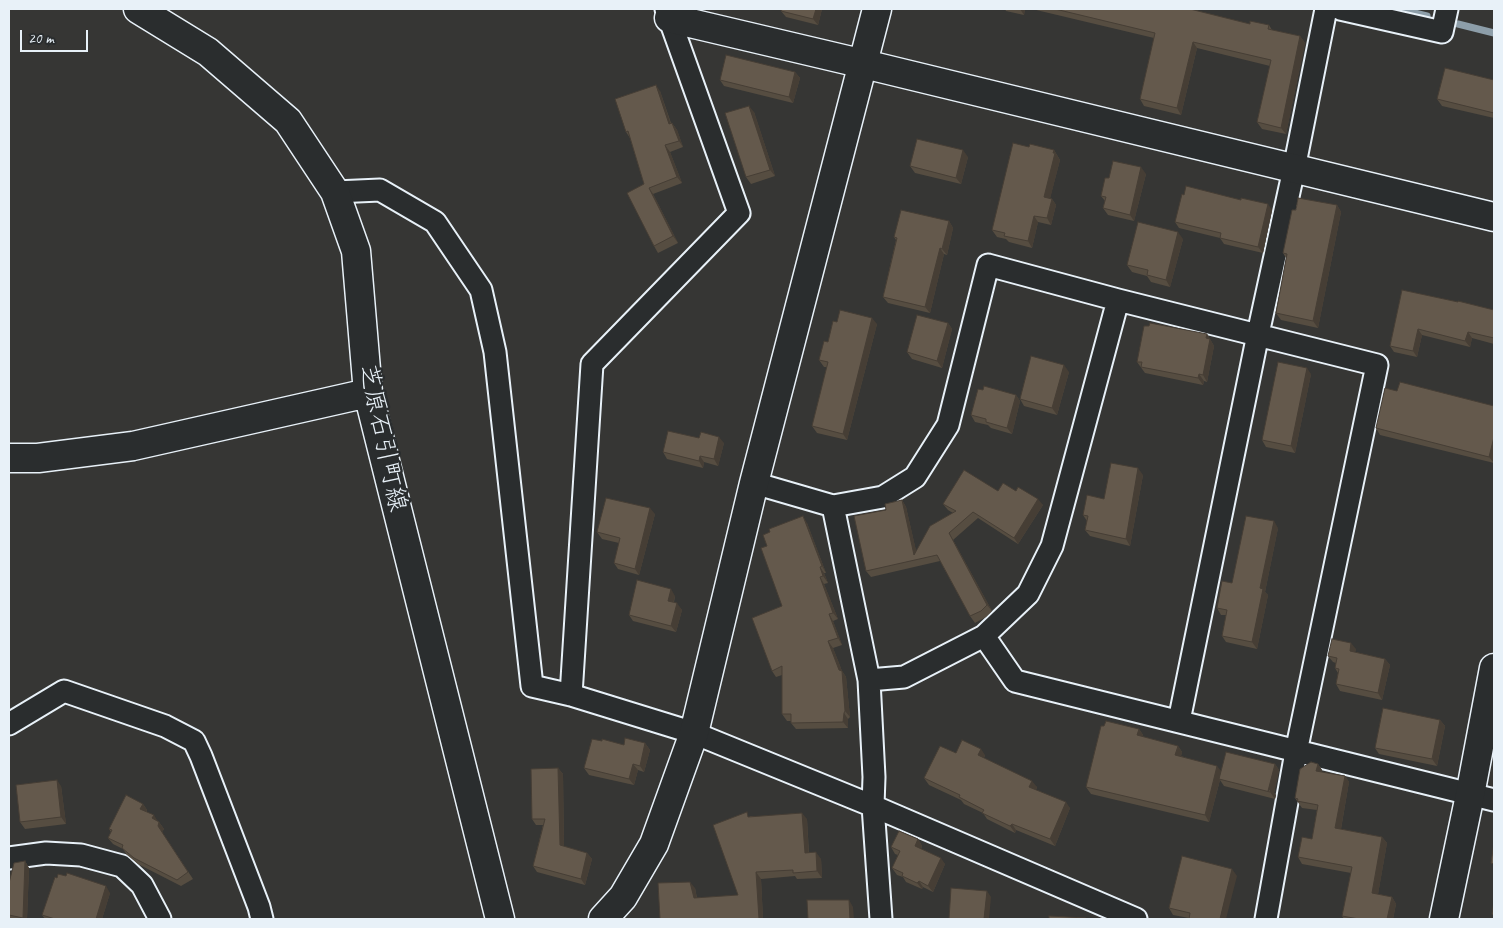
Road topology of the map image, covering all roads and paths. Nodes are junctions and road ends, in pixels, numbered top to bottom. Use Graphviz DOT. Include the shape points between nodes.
graph roads {
  1 [pos="138,9"];
  2 [pos="878,9"];
  3 [pos="1326,9"];
  4 [pos="1340,9"];
  5 [pos="1447,9"];
  6 [pos="667,13"];
  7 [pos="864,64"];
  8 [pos="1294,169"];
  9 [pos="335,192"];
  10 [pos="1494,217"];
  11 [pos="1118,300"];
  12 [pos="1258,334"];
  13 [pos="368,393"];
  14 [pos="9,458"];
  15 [pos="754,484"];
  16 [pos="833,506"];
  17 [pos="984,636"];
  18 [pos="1494,668"];
  19 [pos="869,680"];
  20 [pos="571,696"];
  21 [pos="1179,721"];
  22 [pos="9,724"];
  23 [pos="694,733"];
  24 [pos="1296,752"];
  25 [pos="1482,798"];
  26 [pos="874,806"];
  27 [pos="9,858"];
  28 [pos="160,919"];
  29 [pos="262,919"];
  30 [pos="500,919"];
  31 [pos="603,919"];
  32 [pos="881,919"];
  33 [pos="1136,919"];
  34 [pos="1266,919"];
  35 [pos="1444,919"];
  1 -- 9 [label="street, 芝原石引町線" via="208,52 288,121"];
  2 -- 7 [label="street"];
  3 -- 8 [label="street"];
  4 -- 5 [label="street" via="1442,32"];
  6 -- 7 [label="street"];
  6 -- 20 [label="street" via="739,213 592,364"];
  7 -- 8 [label="street"];
  7 -- 15 [label="street"];
  8 -- 10 [label="street"];
  8 -- 12 [label="street"];
  9 -- 13 [label="street, 芝原石引町線" via="356,251"];
  9 -- 20 [label="street" via="380,190 435,222 481,290 495,352 532,686"];
  11 -- 12 [label="street"];
  11 -- 16 [label="street" via="988,265 948,425 916,477 883,497"];
  11 -- 17 [label="street" via="1052,546 1028,594"];
  12 -- 21 [label="street"];
  12 -- 24 [label="street" via="1377,365"];
  13 -- 14 [label="street" via="133,446 38,458"];
  13 -- 30 [label="street, 芝原石引町線"];
  15 -- 16 [label="street"];
  15 -- 23 [label="street"];
  16 -- 19 [label="street"];
  17 -- 19 [label="street" via="904,677"];
  17 -- 21 [label="street" via="1015,681"];
  18 -- 25 [label="street"];
  19 -- 26 [label="street"];
  20 -- 23 [label="street"];
  21 -- 24 [label="street"];
  22 -- 29 [label="street" via="64,691 165,726 194,741"];
  23 -- 26 [label="street"];
  23 -- 31 [label="street" via="654,844 623,897"];
  24 -- 25 [label="street"];
  24 -- 34 [label="street"];
  25 -- 35 [label="street"];
  26 -- 32 [label="street"];
  26 -- 33 [label="street"];
  27 -- 28 [label="street" via="81,855 122,866 142,885"];
}
